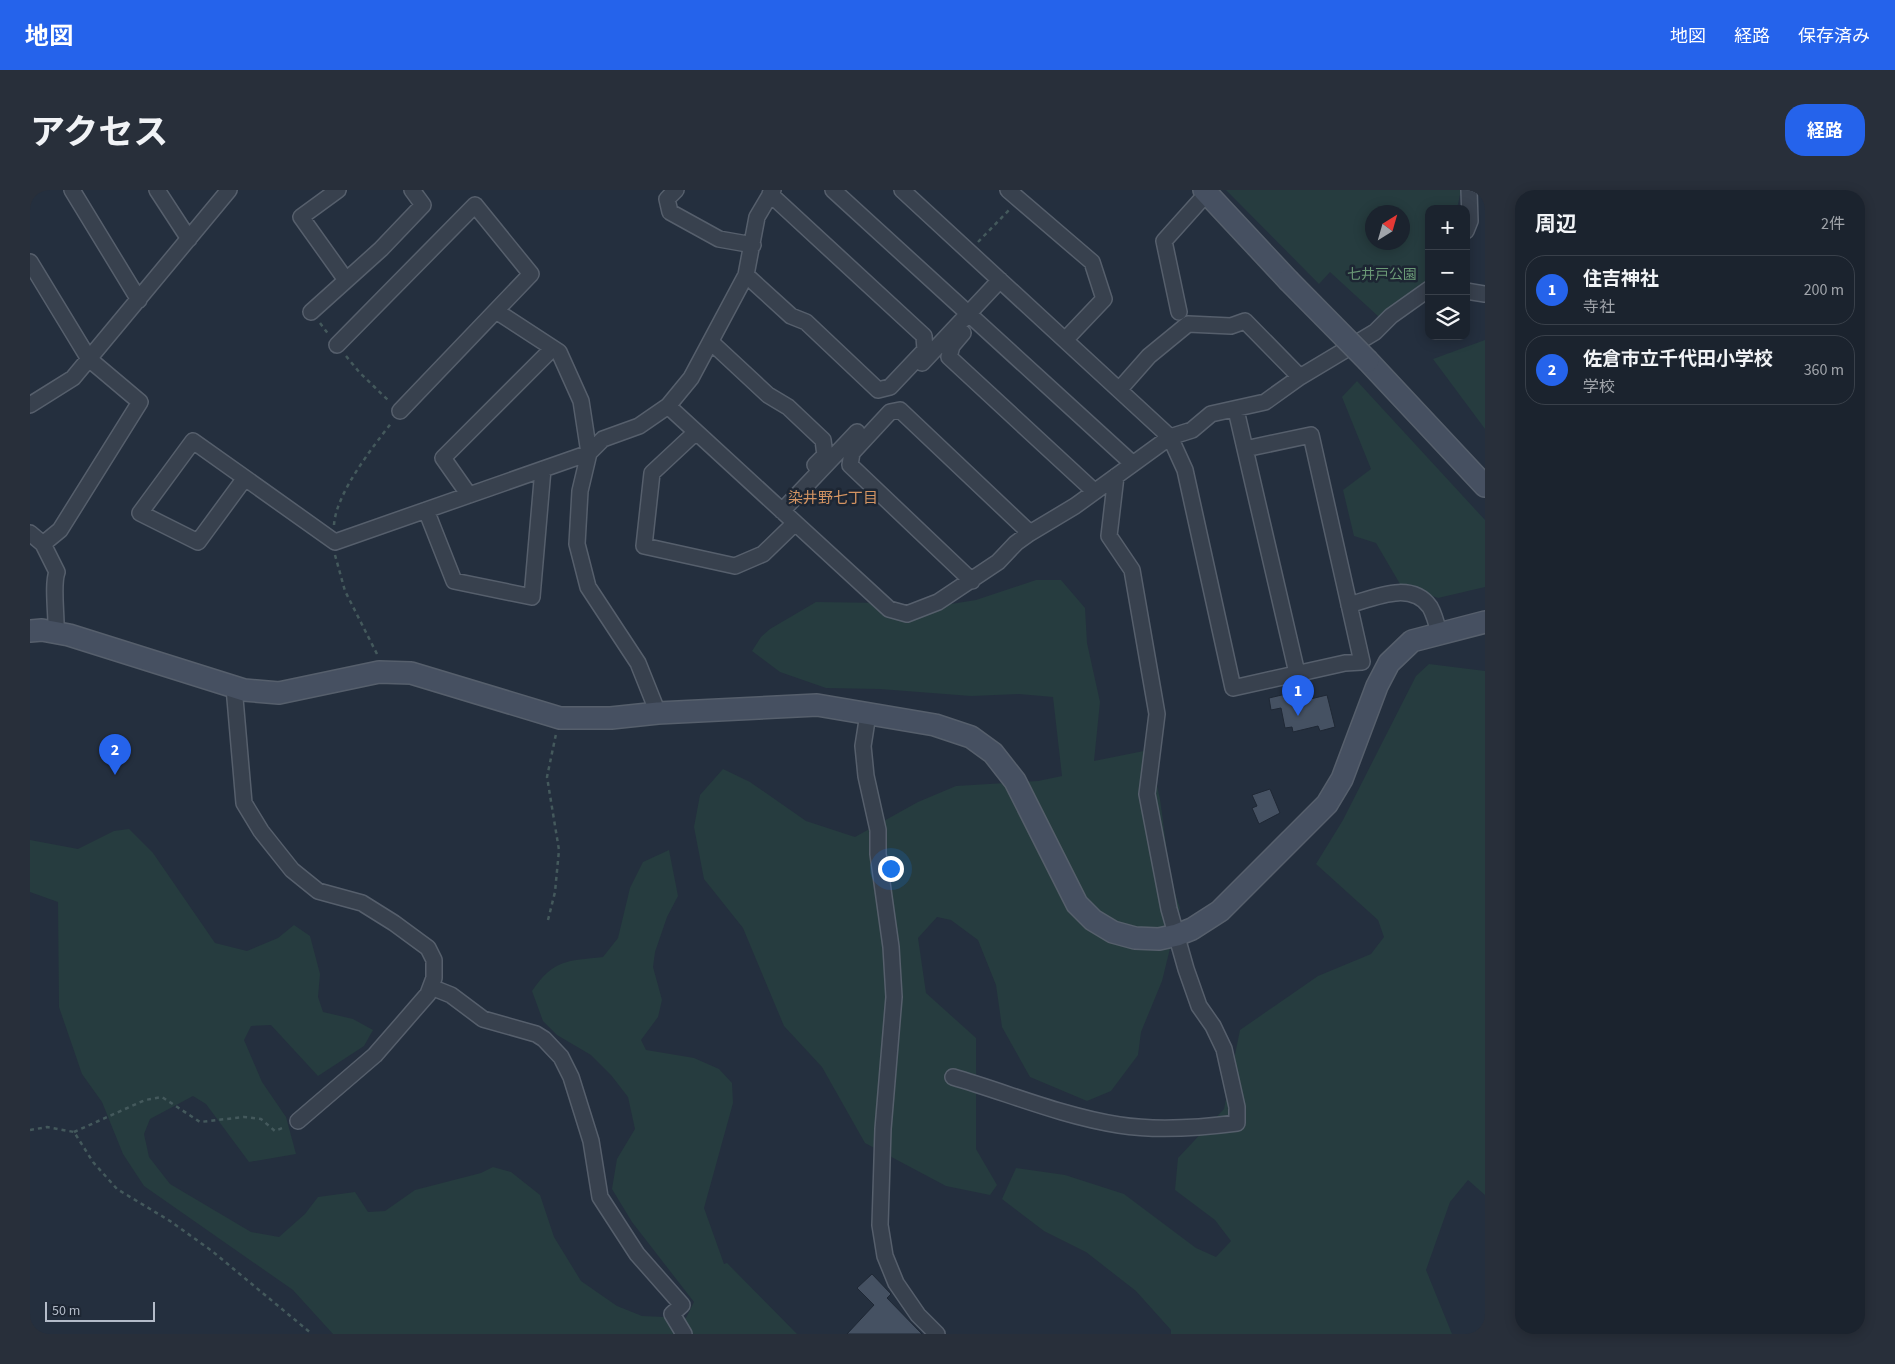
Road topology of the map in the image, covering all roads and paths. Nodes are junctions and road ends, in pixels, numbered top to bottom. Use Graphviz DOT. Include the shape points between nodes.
graph roads {
  1 [pos="72,190"];
  2 [pos="157,190"];
  3 [pos="229,190"];
  4 [pos="338,190"];
  5 [pos="412,190"];
  6 [pos="676,190"];
  7 [pos="833,190"];
  8 [pos="902,190"];
  9 [pos="1468,190"];
  10 [pos="1205,191"];
  11 [pos="771,192"];
  12 [pos="1013,195"];
  13 [pos="1469,205"];
  14 [pos="189,239"];
  15 [pos="753,245"];
  16 [pos="969,252"];
  17 [pos="30,262"];
  18 [pos="746,276"];
  19 [pos="346,280"];
  20 [pos="1003,283"];
  21 [pos="1425,292"];
  22 [pos="1470,292"];
  23 [pos="1485,294"];
  24 [pos="139,300"];
  25 [pos="496,311"];
  26 [pos="311,312"];
  27 [pos="1179,312"];
  28 [pos="972,318"];
  29 [pos="1065,340"];
  30 [pos="711,342"];
  31 [pos="337,345"];
  32 [pos="553,348"];
  33 [pos="89,359"];
  34 [pos="1300,377"];
  35 [pos="1119,390"];
  36 [pos="31,403"];
  37 [pos="668,406"];
  38 [pos="1236,410"];
  39 [pos="400,411"];
  40 [pos="696,432"];
  41 [pos="1170,437"];
  42 [pos="1245,449"];
  43 [pos="588,453"];
  44 [pos="1133,464"];
  45 [pos="542,469"];
  46 [pos="1116,476"];
  47 [pos="245,478"];
  48 [pos="1485,486"];
  49 [pos="1094,491"];
  50 [pos="469,494"];
  51 [pos="779,509"];
  52 [pos="426,510"];
  53 [pos="795,523"];
  54 [pos="30,533"];
  55 [pos="1030,533"];
  56 [pos="335,542"];
  57 [pos="43,544"];
  58 [pos="972,581"];
  59 [pos="1349,605"];
  60 [pos="1485,622"];
  61 [pos="30,631"];
  62 [pos="56,633"];
  63 [pos="1440,633"];
  64 [pos="386,672"];
  65 [pos="1297,673"];
  66 [pos="234,687"];
  67 [pos="658,712"];
  68 [pos="868,714"];
  69 [pos="560,718"];
  70 [pos="548,920"];
  71 [pos="1177,935"];
  72 [pos="431,987"];
  73 [pos="953,1077"];
  74 [pos="298,1121"];
  75 [pos="30,1130"];
  76 [pos="74,1132"];
  77 [pos="1485,1324"];
  78 [pos="312,1334"];
  79 [pos="684,1334"];
  80 [pos="937,1334"];
  81 [pos="1481,1334"];
  1 -- 24 [label="street"];
  2 -- 14 [label="street"];
  3 -- 14 [label="street"];
  4 -- 19 [label="street" via="301,217"];
  5 -- 19 [label="street" via="422,205 381,249"];
  6 -- 15 [label="street" via="667,199 670,212 720,239"];
  7 -- 28 [label="street"];
  8 -- 16 [label="street"];
  9 -- 13 [label="street"];
  10 -- 27 [label="street" via="1164,241"];
  10 -- 48 [label="street, bridge"];
  11 -- 15 [label="street" via="758,217"];
  11 -- 18 [label="street" via="924,336 925,350 890,387 878,390 806,322 791,316"];
  12 -- 16 [label="path"];
  12 -- 29 [label="street" via="1092,262 1104,299"];
  14 -- 24 [label="street"];
  15 -- 18 [label="street"];
  16 -- 20 [label="street"];
  17 -- 33 [label="street"];
  18 -- 30 [label="street"];
  19 -- 26 [label="street"];
  20 -- 28 [label="street"];
  20 -- 29 [label="street"];
  21 -- 34 [label="street" via="1375,332"];
  22 -- 23 [label="street"];
  24 -- 33 [label="street"];
  25 -- 31 [label="street" via="531,274 475,204"];
  25 -- 32 [label="street"];
  25 -- 39 [label="street"];
  26 -- 31 [label="path"];
  28 -- 44 [label="street"];
  28 -- 49 [label="street" via="952,346 949,357"];
  28 -- 51 [label="street"];
  29 -- 35 [label="street"];
  30 -- 37 [label="street" via="691,378"];
  30 -- 51 [label="street" via="823,440 825,455"];
  31 -- 39 [label="path" via="360,373"];
  32 -- 43 [label="street" via="559,352 581,401"];
  32 -- 50 [label="street" via="443,458"];
  33 -- 36 [label="street" via="73,378"];
  33 -- 57 [label="street" via="140,402 60,530"];
  34 -- 35 [label="street" via="1245,321 1230,326 1188,324 1149,356"];
  34 -- 38 [label="street" via="1265,402"];
  35 -- 41 [label="street"];
  37 -- 40 [label="street"];
  37 -- 43 [label="street" via="639,426 603,439"];
  38 -- 41 [label="street" via="1211,414 1192,430"];
  38 -- 42 [label="street"];
  39 -- 56 [label="path" via="347,488 334,522"];
  40 -- 51 [label="street"];
  40 -- 53 [label="street" via="652,473 644,546 735,566 763,554"];
  41 -- 44 [label="street"];
  41 -- 65 [label="street" via="1185,470 1232,688"];
  42 -- 59 [label="street" via="1311,435"];
  42 -- 65 [label="street"];
  43 -- 45 [label="street"];
  43 -- 67 [label="street" via="580,492 578,544 588,587 638,663"];
  44 -- 46 [label="street"];
  45 -- 50 [label="street"];
  45 -- 52 [label="street" via="532,597 454,581"];
  46 -- 49 [label="street"];
  46 -- 71 [label="street" via="1109,536 1132,570 1157,714 1147,794"];
  47 -- 47 [label="street" via="193,441 140,513 198,542"];
  47 -- 56 [label="street"];
  49 -- 55 [label="street"];
  50 -- 52 [label="street"];
  51 -- 53 [label="street"];
  52 -- 56 [label="street"];
  53 -- 58 [label="street" via="889,609 907,614 938,602"];
  54 -- 57 [label="street"];
  55 -- 58 [label="street"];
  55 -- 58 [label="street" via="900,410 890,412 852,453 850,465"];
  56 -- 64 [label="path" via="335,557 345,591"];
  57 -- 62 [label="street" via="57,572 54,580"];
  59 -- 63 [label="street" via="1400,591 1415,595 1430,607"];
  59 -- 65 [label="street" via="1362,662"];
  60 -- 63 [label="street"];
  61 -- 62 [label="street"];
  62 -- 66 [label="street"];
  63 -- 71 [label="street" via="1412,641 1389,662 1342,779 1327,804 1220,911"];
  64 -- 66 [label="street" via="279,693"];
  64 -- 69 [label="street" via="411,673"];
  66 -- 72 [label="street" via="244,803 261,831 292,870 318,891 362,903 428,948 434,960"];
  67 -- 68 [label="street" via="818,705"];
  67 -- 69 [label="street" via="611,718"];
  68 -- 71 [label="street" via="935,725 971,737 993,753 1015,781 1078,904 1093,920 1113,932 1135,938 1159,939"];
  68 -- 80 [label="street" via="863,746 878,830 894,997 883,1129 880,1225 885,1256 896,1283 918,1315"];
  69 -- 70 [label="path" via="547,777 559,850 555,892"];
  71 -- 73 [label="street" via="1199,1006 1224,1049 1236,1098 1237,1123 1197,1128 1121,1125 1080,1117"];
  72 -- 74 [label="street" via="375,1055"];
  72 -- 79 [label="street" via="451,995 483,1019 536,1034 561,1057 571,1077 590,1141 600,1196 637,1254 682,1305 672,1314"];
  74 -- 76 [label="path" via="276,1131 261,1119 200,1122 162,1098 145,1100"];
  75 -- 76 [label="path" via="47,1126"];
  76 -- 78 [label="path" via="93,1162 117,1190 170,1221 212,1251"];
  77 -- 81 [label="path"];
}
